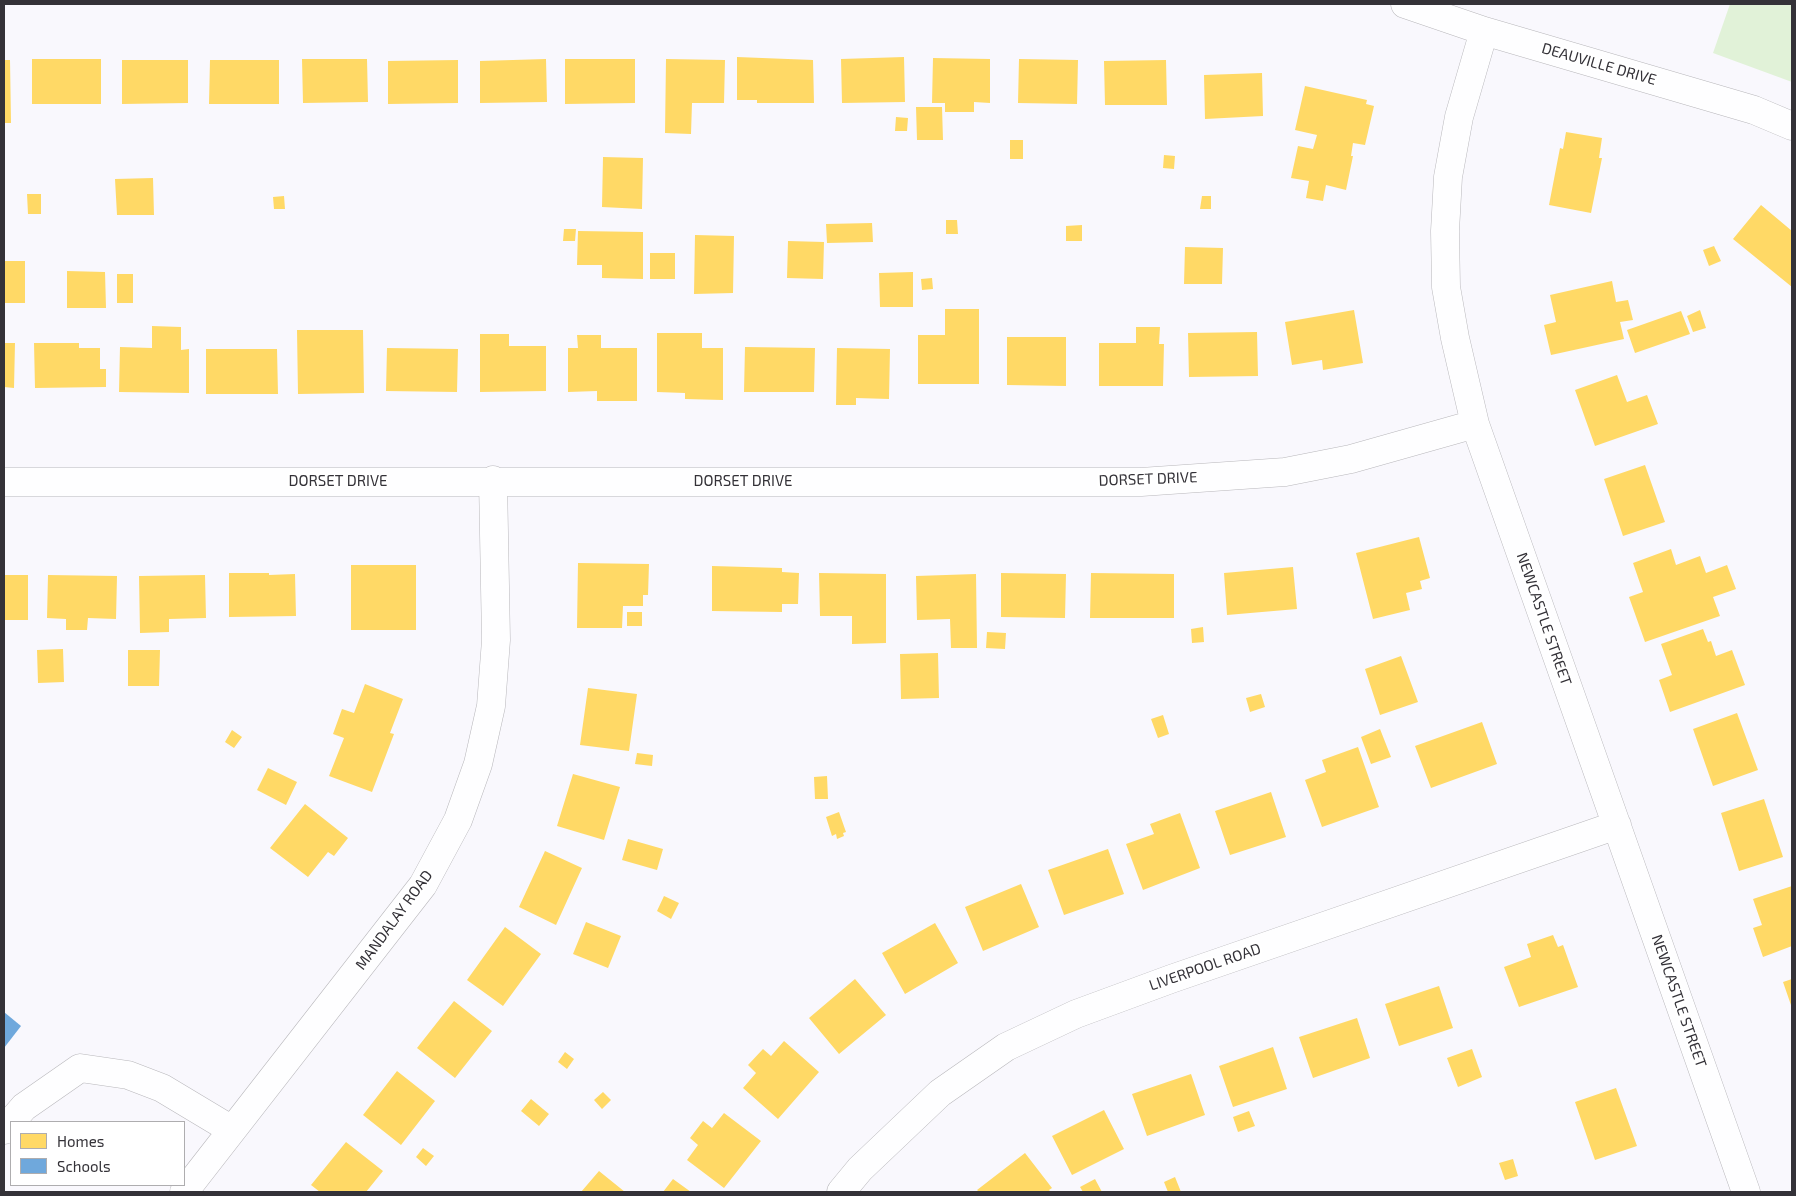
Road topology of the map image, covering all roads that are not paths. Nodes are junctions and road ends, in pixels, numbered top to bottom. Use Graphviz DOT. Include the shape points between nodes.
graph roads {
  1 [pos="1404,4"];
  2 [pos="1484,31"];
  3 [pos="1792,126"];
  4 [pos="1475,424"];
  5 [pos="493,480"];
  6 [pos="4,482"];
  7 [pos="1617,825"];
  8 [pos="12,1121"];
  9 [pos="232,1130"];
  10 [pos="184,1192"];
  11 [pos="841,1192"];
  12 [pos="1746,1192"];
  1 -- 2 [label="street, DEAUVILLE DRIVE"];
  2 -- 3 [label="street, DEAUVILLE DRIVE" via="1754,110"];
  2 -- 4 [label="street, NEWCASTLE STREET" via="1459,117 1448,177 1445,231 1446,287"];
  4 -- 5 [label="street, DORSET DRIVE" via="1351,459 1285,472 1141,482"];
  4 -- 7 [label="street, NEWCASTLE STREET"];
  5 -- 6 [label="street, DORSET DRIVE"];
  5 -- 9 [label="street, MANDALAY ROAD" via="496,640 491,706 478,764 458,820 423,884"];
  7 -- 11 [label="street, LIVERPOOL ROAD" via="1076,1014 1006,1048 940,1093 860,1169"];
  7 -- 12 [label="street, NEWCASTLE STREET"];
  8 -- 9 [label="street" via="24,1107 80,1068 128,1075 162,1088"];
  9 -- 10 [label="street, MANDALAY ROAD"];
}
